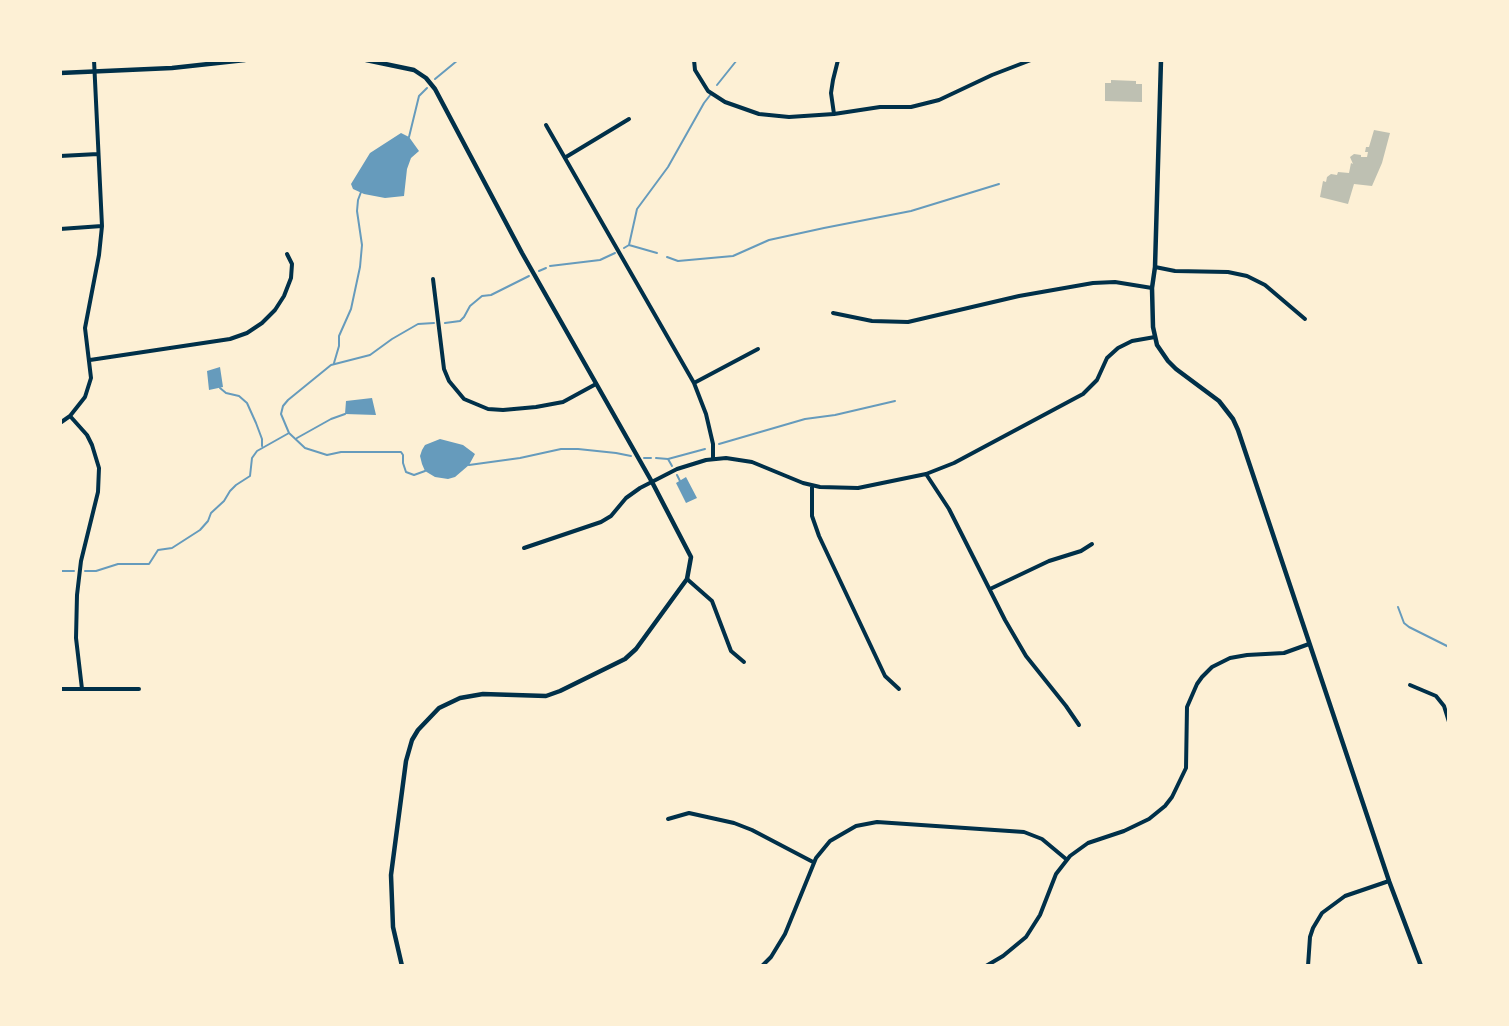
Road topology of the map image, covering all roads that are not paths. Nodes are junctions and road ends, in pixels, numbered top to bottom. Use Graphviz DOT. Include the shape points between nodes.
graph roads {
  1 [pos="94,60"];
  2 [pos="245,60"];
  3 [pos="366,60"];
  4 [pos="694,60"];
  5 [pos="838,60"];
  6 [pos="1031,60"];
  7 [pos="1161,60"];
  8 [pos="94,71"];
  9 [pos="60,73"];
  10 [pos="834,114"];
  11 [pos="629,119"];
  12 [pos="546,125"];
  13 [pos="98,154"];
  14 [pos="60,156"];
  15 [pos="566,157"];
  16 [pos="102,226"];
  17 [pos="60,229"];
  18 [pos="287,254"];
  19 [pos="1155,267"];
  20 [pos="433,279"];
  21 [pos="1152,288"];
  22 [pos="833,313"];
  23 [pos="1305,319"];
  24 [pos="1155,337"];
  25 [pos="758,349"];
  26 [pos="90,360"];
  27 [pos="694,383"];
  28 [pos="596,384"];
  29 [pos="70,416"];
  30 [pos="60,423"];
  31 [pos="713,459"];
  32 [pos="926,474"];
  33 [pos="652,482"];
  34 [pos="812,486"];
  35 [pos="1092,544"];
  36 [pos="524,548"];
  37 [pos="687,579"];
  38 [pos="990,589"];
  39 [pos="1309,644"];
  40 [pos="744,662"];
  41 [pos="1410,685"];
  42 [pos="60,689"];
  43 [pos="82,689"];
  44 [pos="139,689"];
  45 [pos="899,689"];
  46 [pos="1449,722"];
  47 [pos="1079,725"];
  48 [pos="668,819"];
  49 [pos="1066,859"];
  50 [pos="813,862"];
  51 [pos="1389,881"];
  52 [pos="402,966"];
  53 [pos="762,966"];
  54 [pos="986,966"];
  55 [pos="1308,966"];
  56 [pos="1421,966"];
  1 -- 8 [label="street"];
  2 -- 8 [label="street"];
  3 -- 28 [label="street" via="414,70 435,89"];
  4 -- 10 [label="street" via="695,70 708,91 725,102 759,114"];
  5 -- 10 [label="street" via="831,93"];
  6 -- 10 [label="street" via="939,100 911,107"];
  7 -- 19 [label="street"];
  8 -- 9 [label="street"];
  8 -- 13 [label="street"];
  11 -- 15 [label="street"];
  12 -- 15 [label="street"];
  13 -- 14 [label="street"];
  13 -- 16 [label="street"];
  15 -- 27 [label="street"];
  16 -- 17 [label="street"];
  16 -- 26 [label="street" via="85,328"];
  18 -- 26 [label="street" via="292,271 284,296 275,310 247,333 230,339"];
  19 -- 21 [label="street"];
  19 -- 23 [label="street" via="1247,276 1265,285"];
  20 -- 28 [label="street" via="444,369 464,399 488,409 503,410 563,402"];
  21 -- 22 [label="street" via="1093,283 908,322 872,321"];
  21 -- 24 [label="street"];
  24 -- 32 [label="street" via="1118,348 1083,394"];
  24 -- 39 [label="street" via="1168,361 1219,401 1233,419"];
  25 -- 27 [label="street"];
  26 -- 29 [label="street" via="88,392"];
  27 -- 31 [label="street" via="706,414"];
  28 -- 33 [label="street"];
  29 -- 30 [label="street"];
  29 -- 43 [label="street" via="87,435 99,474 77,595 76,638"];
  31 -- 33 [label="street" via="684,466"];
  31 -- 34 [label="street" via="752,462"];
  32 -- 34 [label="street" via="858,488"];
  32 -- 38 [label="street" via="949,509"];
  33 -- 36 [label="street" via="626,498 601,522"];
  33 -- 37 [label="street" via="689,551 691,567"];
  34 -- 45 [label="street" via="812,516 819,536 885,676"];
  35 -- 38 [label="street"];
  37 -- 40 [label="street" via="712,601 731,651"];
  37 -- 52 [label="street" via="636,649 615,665 546,696 483,694 460,698 439,708 418,730 406,761 392,875 393,927"];
  38 -- 47 [label="street" via="1026,656"];
  39 -- 49 [label="street" via="1284,653 1239,656 1208,671 1187,707 1186,768 1172,797 1149,819 1088,843"];
  39 -- 51 [label="street"];
  41 -- 46 [label="street" via="1436,696"];
  42 -- 43 [label="street"];
  43 -- 44 [label="street"];
  48 -- 50 [label="street" via="689,813 734,823"];
  49 -- 50 [label="street" via="1042,839 1024,832 877,822 838,834"];
  49 -- 54 [label="street" via="1033,927 1014,948"];
  50 -- 53 [label="street" via="785,933"];
  51 -- 55 [label="street" via="1345,896 1322,913 1310,937"];
  51 -- 56 [label="street"];
}
